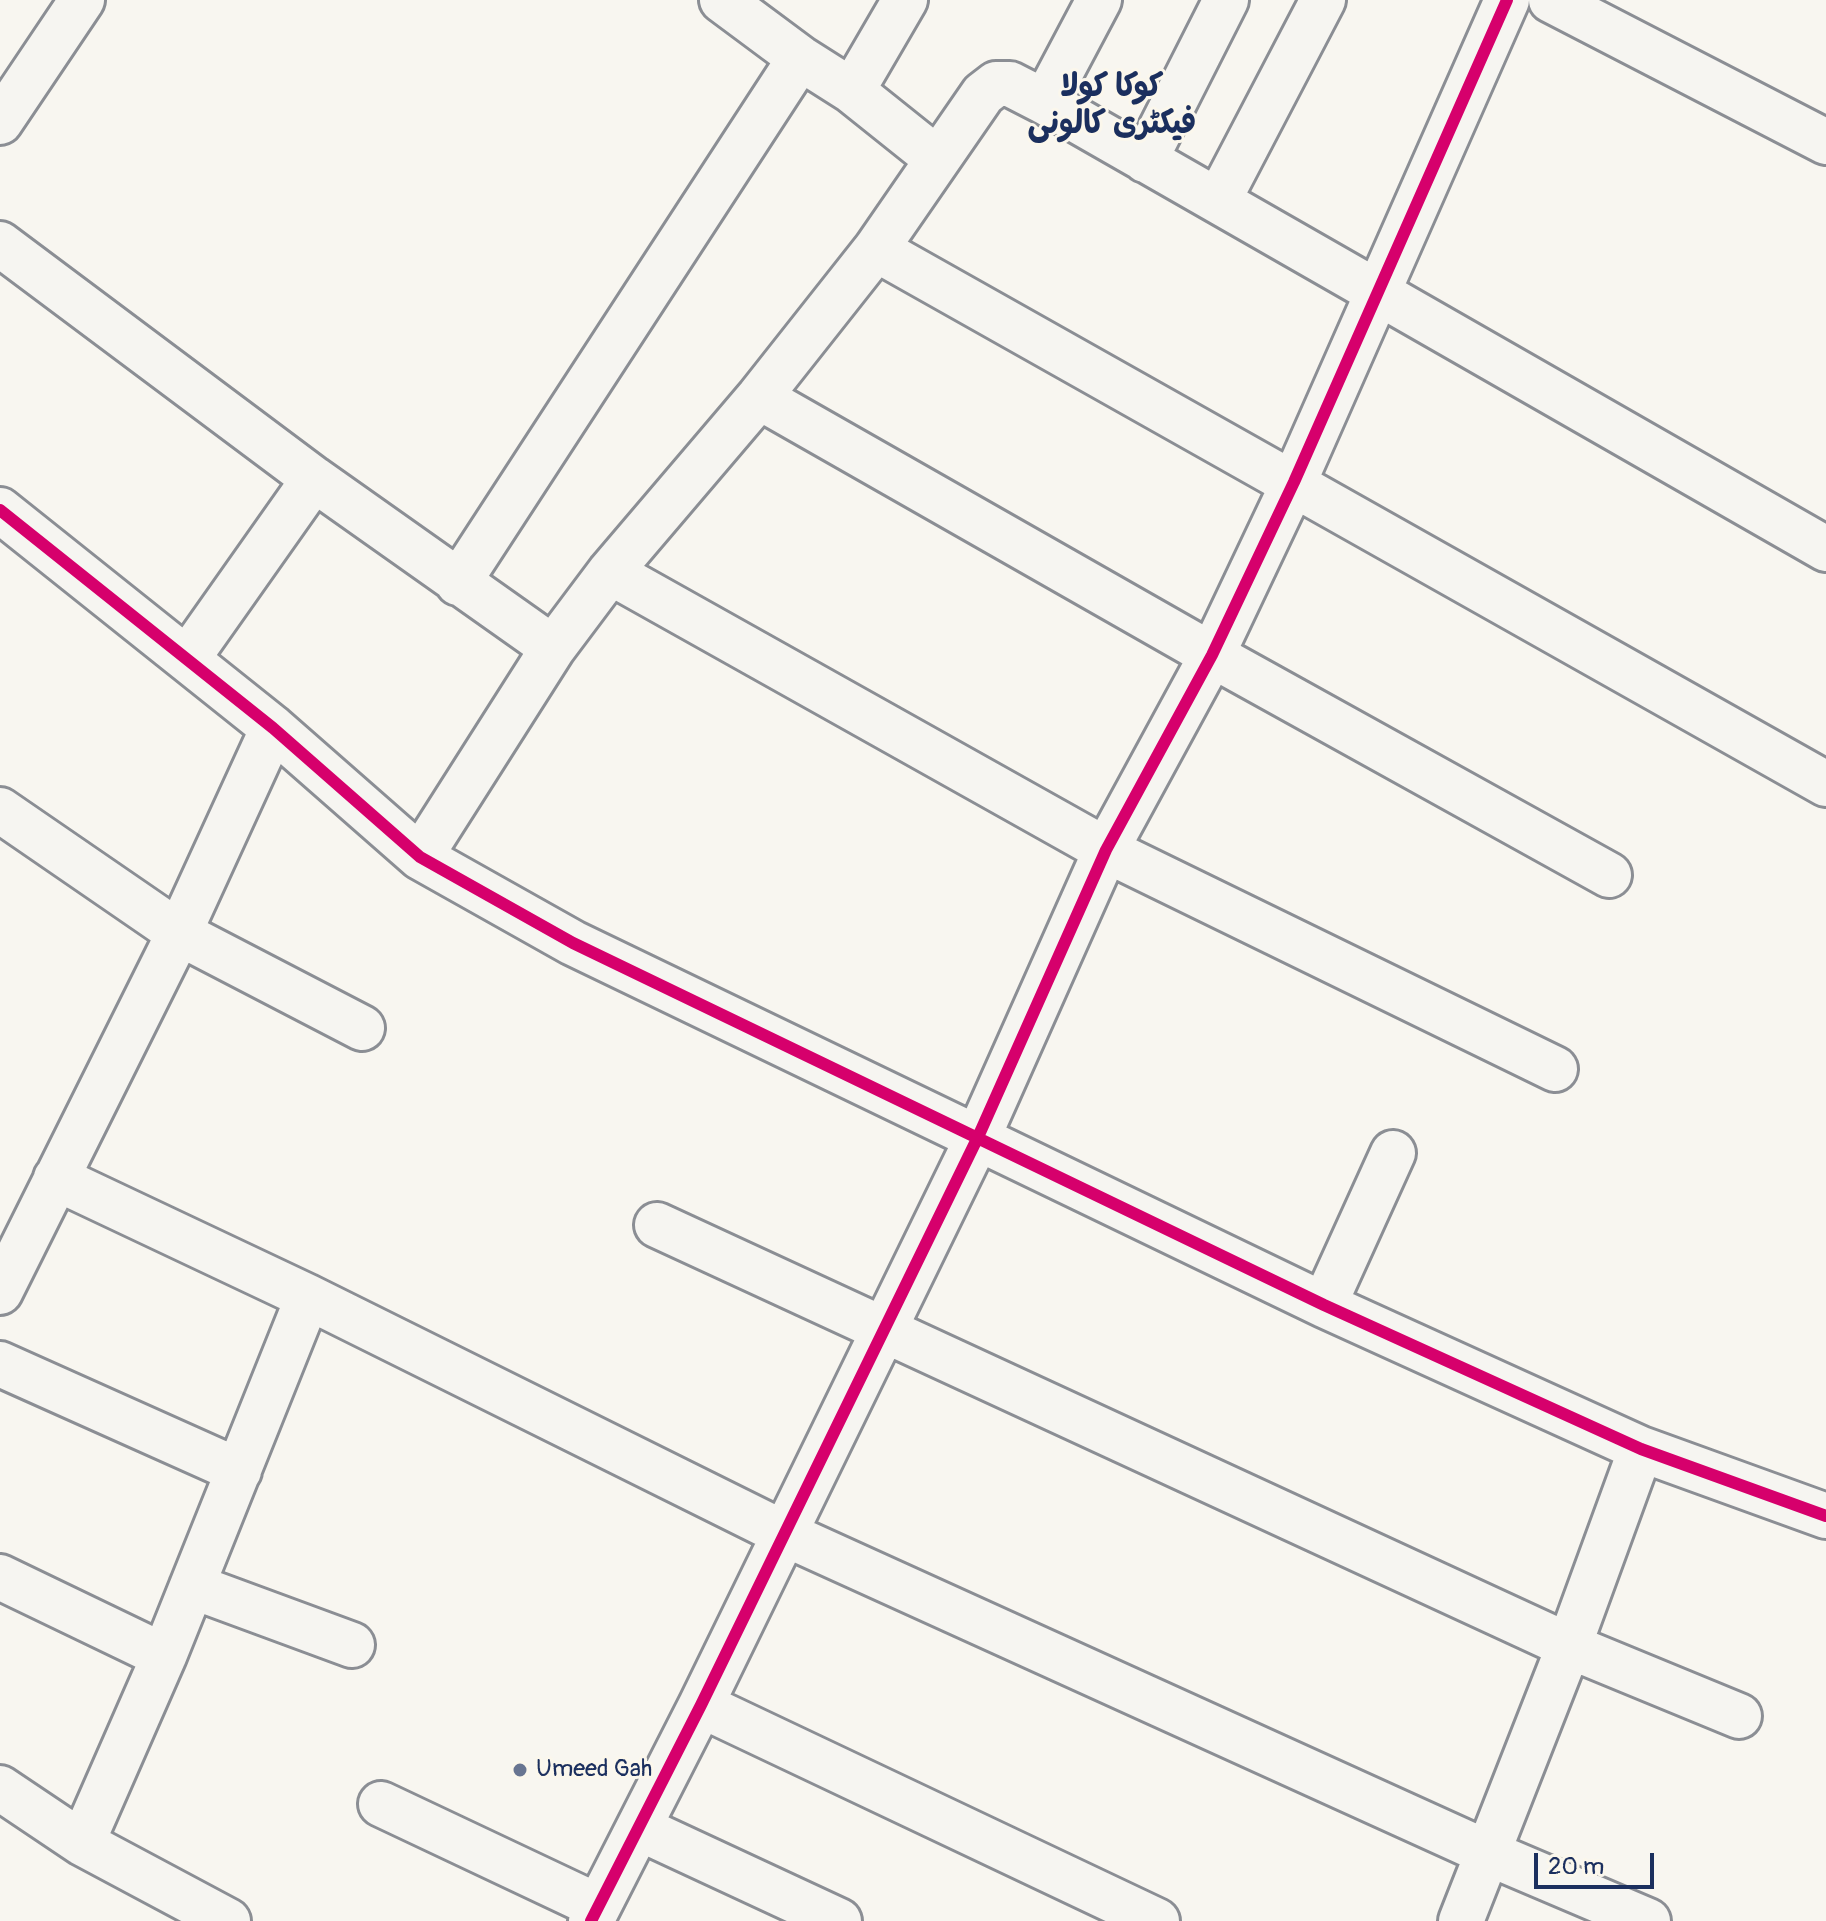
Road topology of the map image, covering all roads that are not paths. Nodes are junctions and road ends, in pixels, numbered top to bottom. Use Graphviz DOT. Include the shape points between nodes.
graph roads {
  1 [pos="82,0"];
  2 [pos="722,0"];
  3 [pos="905,0"];
  4 [pos="1099,0"];
  5 [pos="1226,0"];
  6 [pos="1323,0"];
  7 [pos="1507,0"];
  8 [pos="1551,0"];
  9 [pos="800,58"];
  10 [pos="852,91"];
  11 [pos="1045,102"];
  12 [pos="0,122"];
  13 [pos="1826,142"];
  14 [pos="937,159"];
  15 [pos="1145,160"];
  16 [pos="1218,201"];
  17 [pos="0,244"];
  18 [pos="876,249"];
  19 [pos="1378,292"];
  20 [pos="759,397"];
  21 [pos="314,479"];
  22 [pos="1294,482"];
  23 [pos="0,510"];
  24 [pos="1826,549"];
  25 [pos="610,572"];
  26 [pos="458,583"];
  27 [pos="553,648"];
  28 [pos="1212,655"];
  29 [pos="187,659"];
  30 [pos="273,728"];
  31 [pos="1826,784"];
  32 [pos="0,810"];
  33 [pos="1106,850"];
  34 [pos="420,857"];
  35 [pos="1609,875"];
  36 [pos="179,933"];
  37 [pos="362,1028"];
  38 [pos="1555,1069"];
  39 [pos="978,1137"];
  40 [pos="1393,1153"];
  41 [pos="56,1178"];
  42 [pos="657,1225"];
  43 [pos="0,1292"];
  44 [pos="308,1297"];
  45 [pos="1324,1305"];
  46 [pos="884,1328"];
  47 [pos="0,1364"];
  48 [pos="1641,1449"];
  49 [pos="239,1471"];
  50 [pos="1826,1516"];
  51 [pos="783,1533"];
  52 [pos="0,1577"];
  53 [pos="192,1586"];
  54 [pos="352,1645"];
  55 [pos="1569,1646"];
  56 [pos="164,1656"];
  57 [pos="701,1705"];
  58 [pos="1739,1716"];
  59 [pos="0,1788"];
  60 [pos="381,1804"];
  61 [pos="639,1828"];
  62 [pos="82,1843"];
  63 [pos="1488,1853"];
  64 [pos="594,1914"];
  65 [pos="228,1921"];
  66 [pos="839,1921"];
  67 [pos="1157,1921"];
  68 [pos="1461,1921"];
  69 [pos="1648,1921"];
  1 -- 12 [label="street"];
  2 -- 9 [label="street"];
  3 -- 10 [label="street"];
  4 -- 11 [label="street"];
  5 -- 15 [label="street"];
  6 -- 16 [label="street"];
  7 -- 19 [label="street"];
  8 -- 13 [label="street"];
  9 -- 10 [label="street"];
  9 -- 26 [label="street"];
  10 -- 14 [label="street"];
  11 -- 14 [label="street" via="1010,84 996,84 983,94"];
  11 -- 15 [label="street"];
  14 -- 18 [label="street"];
  15 -- 16 [label="street"];
  16 -- 19 [label="street"];
  17 -- 21 [label="street"];
  18 -- 20 [label="street"];
  18 -- 22 [label="street"];
  19 -- 22 [label="street"];
  19 -- 24 [label="street"];
  20 -- 25 [label="street"];
  20 -- 28 [label="street"];
  21 -- 26 [label="street"];
  21 -- 29 [label="street"];
  22 -- 28 [label="street"];
  22 -- 31 [label="street"];
  23 -- 29 [label="street"];
  25 -- 27 [label="street"];
  25 -- 33 [label="street"];
  26 -- 27 [label="street"];
  27 -- 34 [label="street"];
  28 -- 33 [label="street"];
  28 -- 35 [label="street"];
  29 -- 30 [label="street"];
  30 -- 34 [label="street"];
  30 -- 36 [label="street"];
  32 -- 36 [label="street"];
  33 -- 38 [label="street"];
  33 -- 39 [label="street"];
  34 -- 39 [label="street" via="573,943"];
  36 -- 37 [label="street"];
  36 -- 41 [label="street"];
  39 -- 45 [label="street"];
  39 -- 46 [label="street"];
  40 -- 45 [label="street"];
  41 -- 43 [label="street"];
  41 -- 44 [label="street"];
  42 -- 46 [label="street"];
  44 -- 49 [label="street"];
  44 -- 51 [label="street"];
  45 -- 48 [label="street"];
  46 -- 51 [label="street"];
  46 -- 55 [label="street"];
  47 -- 49 [label="street"];
  48 -- 50 [label="street"];
  48 -- 55 [label="street"];
  49 -- 53 [label="street"];
  51 -- 57 [label="street"];
  51 -- 63 [label="street"];
  52 -- 56 [label="street"];
  53 -- 54 [label="street"];
  53 -- 56 [label="street"];
  55 -- 58 [label="street"];
  55 -- 63 [label="street"];
  56 -- 62 [label="street"];
  57 -- 61 [label="street"];
  57 -- 67 [label="street"];
  59 -- 62 [label="street"];
  60 -- 64 [label="street"];
  61 -- 64 [label="street"];
  61 -- 66 [label="street"];
  62 -- 65 [label="street"];
  63 -- 68 [label="street"];
  63 -- 69 [label="street"];
}
